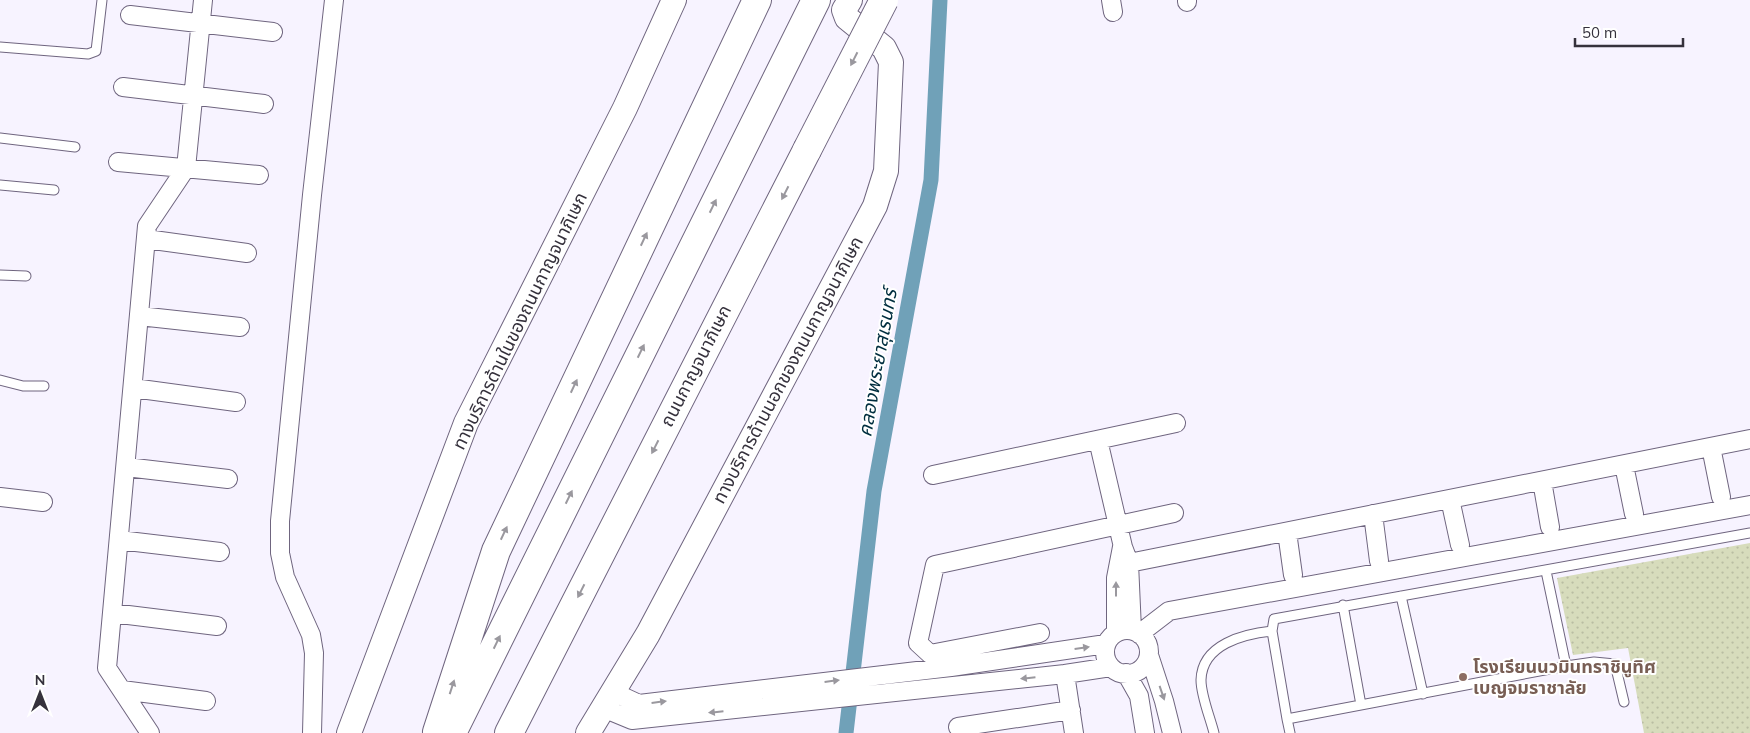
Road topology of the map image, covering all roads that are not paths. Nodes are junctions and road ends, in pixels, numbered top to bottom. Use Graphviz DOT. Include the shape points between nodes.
graph roads {
  1 [pos="102,0"];
  2 [pos="203,0"];
  3 [pos="334,0"];
  4 [pos="674,0"];
  5 [pos="757,0"];
  6 [pos="816,0"];
  7 [pos="850,0"];
  8 [pos="884,0"];
  9 [pos="130,15"];
  10 [pos="201,24"];
  11 [pos="273,32"];
  12 [pos="0,48"];
  13 [pos="123,87"];
  14 [pos="194,96"];
  15 [pos="264,104"];
  16 [pos="0,138"];
  17 [pos="75,147"];
  18 [pos="118,162"];
  19 [pos="186,168"];
  20 [pos="259,175"];
  21 [pos="0,185"];
  22 [pos="54,190"];
  23 [pos="146,239"];
  24 [pos="247,253"];
  25 [pos="0,274"];
  26 [pos="26,276"];
  27 [pos="140,316"];
  28 [pos="240,327"];
  29 [pos="0,380"];
  30 [pos="44,386"];
  31 [pos="133,388"];
  32 [pos="236,402"];
  33 [pos="1176,424"];
  34 [pos="1750,439"];
  35 [pos="1098,440"];
  36 [pos="1711,447"];
  37 [pos="1624,465"];
  38 [pos="126,467"];
  39 [pos="933,476"];
  40 [pos="228,479"];
  41 [pos="1542,481"];
  42 [pos="0,497"];
  43 [pos="1721,497"];
  44 [pos="1450,499"];
  45 [pos="43,502"];
  46 [pos="1750,505"];
  47 [pos="1174,513"];
  48 [pos="1373,514"];
  49 [pos="1634,514"];
  50 [pos="1118,525"];
  51 [pos="1550,528"];
  52 [pos="1286,532"];
  53 [pos="1750,533"];
  54 [pos="119,540"];
  55 [pos="1460,544"];
  56 [pos="220,552"];
  57 [pos="1126,555"];
  58 [pos="1379,561"];
  59 [pos="1546,571"];
  60 [pos="1293,575"];
  61 [pos="1401,596"];
  62 [pos="1343,605"];
  63 [pos="112,613"];
  64 [pos="217,626"];
  65 [pos="1272,631"];
  66 [pos="1040,633"];
  67 [pos="1123,635"];
  68 [pos="1148,655"];
  69 [pos="951,666"];
  70 [pos="1566,666"];
  71 [pos="1118,670"];
  72 [pos="1066,674"];
  73 [pos="952,686"];
  74 [pos="122,690"];
  75 [pos="1423,694"];
  76 [pos="206,700"];
  77 [pos="608,700"];
  78 [pos="752,700"];
  79 [pos="1624,702"];
  80 [pos="1361,706"];
  81 [pos="1071,710"];
  82 [pos="1287,719"];
  83 [pos="958,727"];
  84 [pos="150,733"];
  85 [pos="312,733"];
  86 [pos="349,733"];
  87 [pos="437,733"];
  88 [pos="452,733"];
  89 [pos="509,733"];
  90 [pos="588,733"];
  91 [pos="1074,733"];
  92 [pos="1145,733"];
  93 [pos="1172,733"];
  94 [pos="1214,733"];
  95 [pos="1290,733"];
  1 -- 12 [label="lane" via="96,51 88,54"];
  2 -- 10 [label="street"];
  3 -- 85 [label="street" via="280,521 280,553 285,577 311,635 314,653"];
  4 -- 86 [label="main road, ทางบริการด้านในของถนนกาญจนาภิเษก" via="625,108 466,424"];
  87 -- 5 [label="highway, one-way" via="496,551"];
  88 -- 6 [label="highway, one-way"];
  7 -- 77 [label="main road, ทางบริการด้านนอกของถนนกาญจนาภิเษก" via="844,10 847,18 884,48 891,62 886,171 875,206 648,634"];
  8 -- 89 [label="highway, ถนนกาญจนาภิเษก, one-way, bridge"];
  9 -- 10 [label="street"];
  10 -- 11 [label="street"];
  10 -- 14 [label="street"];
  13 -- 14 [label="street"];
  14 -- 15 [label="street"];
  14 -- 19 [label="street"];
  16 -- 17 [label="lane"];
  18 -- 19 [label="street"];
  19 -- 20 [label="street"];
  19 -- 23 [label="street" via="147,226"];
  21 -- 22 [label="lane"];
  23 -- 24 [label="street"];
  23 -- 27 [label="street"];
  25 -- 26 [label="lane"];
  27 -- 28 [label="street"];
  27 -- 31 [label="street"];
  29 -- 30 [label="lane" via="23,386"];
  31 -- 32 [label="street"];
  31 -- 38 [label="street"];
  33 -- 35 [label="street"];
  34 -- 36 [label="street"];
  35 -- 39 [label="street"];
  35 -- 50 [label="street"];
  36 -- 37 [label="street"];
  36 -- 43 [label="street"];
  37 -- 41 [label="street"];
  37 -- 49 [label="street"];
  38 -- 40 [label="street"];
  38 -- 54 [label="street"];
  41 -- 44 [label="street"];
  41 -- 51 [label="street"];
  42 -- 45 [label="street"];
  44 -- 48 [label="street"];
  44 -- 55 [label="street"];
  46 -- 67 [label="street" via="1169,612"];
  47 -- 50 [label="street"];
  48 -- 52 [label="street"];
  48 -- 58 [label="street"];
  50 -- 57 [label="street"];
  50 -- 66 [label="street" via="935,565 918,643 930,654"];
  52 -- 57 [label="street"];
  52 -- 60 [label="street"];
  53 -- 59 [label="lane"];
  54 -- 56 [label="street"];
  54 -- 63 [label="street"];
  57 -- 67 [label="street" via="1116,578"];
  59 -- 61 [label="lane"];
  59 -- 70 [label="lane"];
  61 -- 62 [label="lane"];
  61 -- 75 [label="lane"];
  62 -- 65 [label="lane" via="1274,619"];
  62 -- 80 [label="lane"];
  63 -- 64 [label="street"];
  63 -- 74 [label="street" via="107,668"];
  65 -- 82 [label="lane"];
  65 -- 94 [label="lane" via="1252,633 1224,643 1203,668 1201,681"];
  67 -- 68 [label="street" via="1147,643"];
  69 -- 67 [label="street, one-way"];
  67 -- 71 [label="street" via="1105,657"];
  68 -- 71 [label="street" via="1143,666 1132,673"];
  68 -- 93 [label="street, one-way"];
  69 -- 73 [label="street"];
  78 -- 69 [label="street, one-way" via="783,687"];
  70 -- 75 [label="lane"];
  70 -- 79 [label="lane" via="1594,662 1615,664"];
  71 -- 72 [label="street"];
  71 -- 92 [label="street" via="1139,696"];
  72 -- 73 [label="street, one-way"];
  72 -- 81 [label="street"];
  73 -- 78 [label="street" via="782,705"];
  74 -- 76 [label="street"];
  74 -- 84 [label="street"];
  75 -- 80 [label="lane"];
  77 -- 78 [label="street" via="639,704"];
  77 -- 90 [label="main road, ทางบริการด้านนอกของถนนกาญจนาภิเษก"];
  80 -- 82 [label="lane"];
  81 -- 83 [label="street"];
  81 -- 91 [label="street"];
  82 -- 95 [label="lane"];
}
